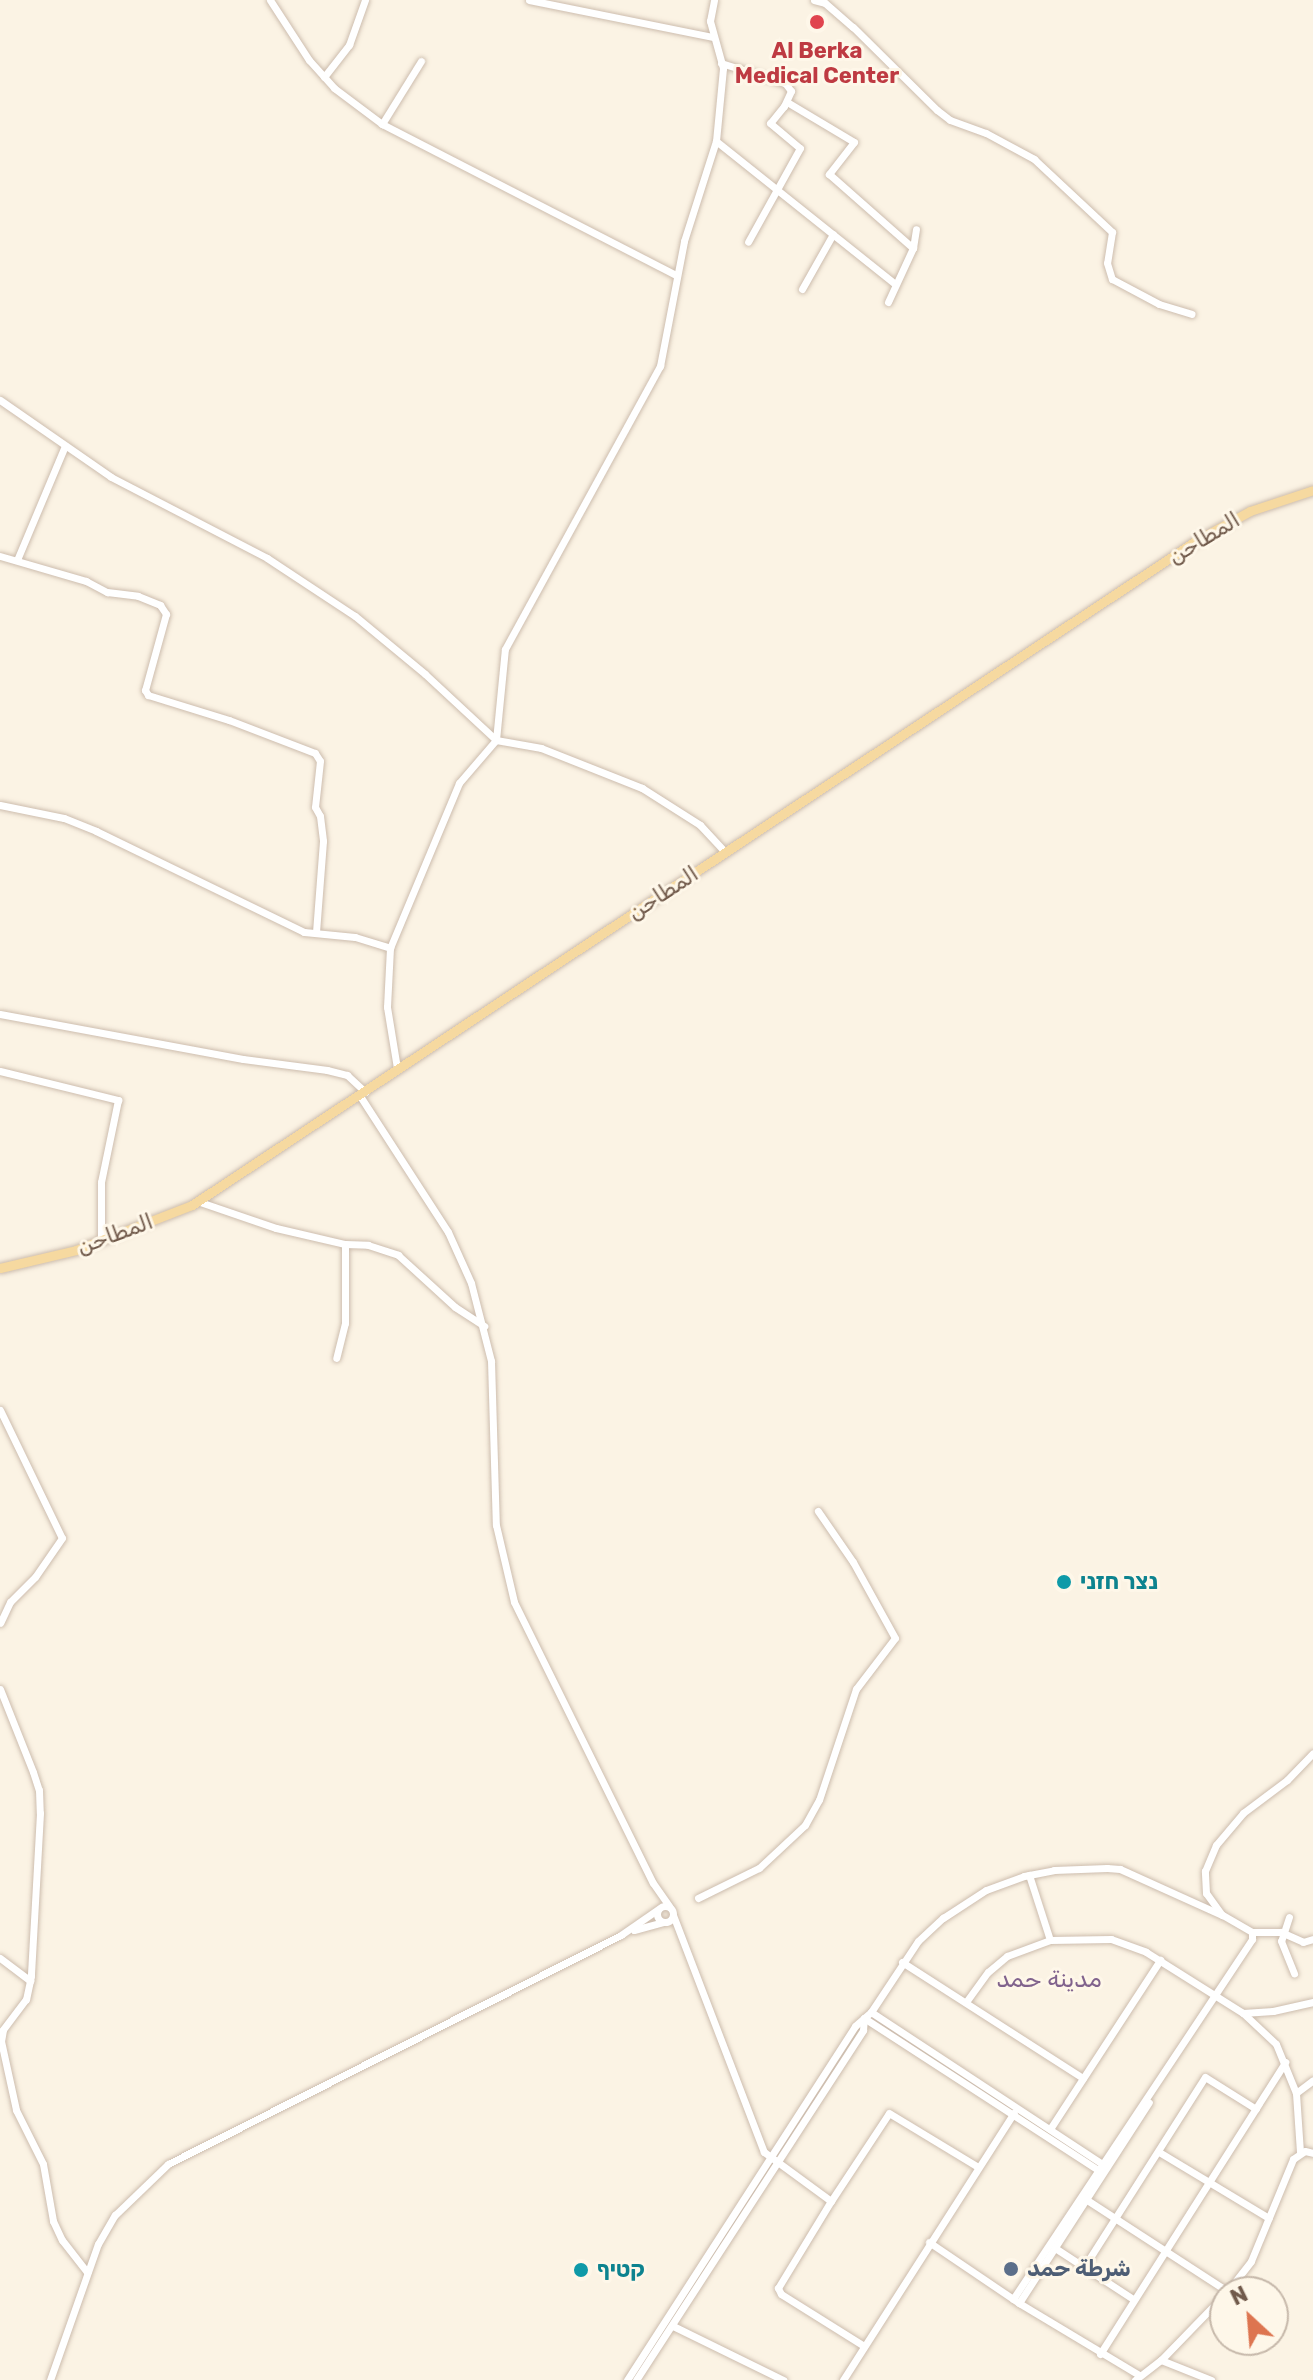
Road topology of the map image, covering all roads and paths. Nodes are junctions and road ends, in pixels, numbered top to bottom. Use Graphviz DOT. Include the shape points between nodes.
graph roads {
  1 [pos="270,0"];
  2 [pos="365,0"];
  3 [pos="529,0"];
  4 [pos="714,0"];
  5 [pos="814,0"];
  6 [pos="713,37"];
  7 [pos="421,61"];
  8 [pos="721,63"];
  9 [pos="324,77"];
  10 [pos="787,102"];
  11 [pos="382,124"];
  12 [pos="716,141"];
  13 [pos="778,188"];
  14 [pos="916,229"];
  15 [pos="833,234"];
  16 [pos="748,242"];
  17 [pos="913,248"];
  18 [pos="676,275"];
  19 [pos="894,283"];
  20 [pos="802,289"];
  21 [pos="888,302"];
  22 [pos="1191,314"];
  23 [pos="0,400"];
  24 [pos="65,446"];
  25 [pos="1313,490"];
  26 [pos="0,556"];
  27 [pos="17,560"];
  28 [pos="496,740"];
  29 [pos="0,805"];
  30 [pos="725,852"];
  31 [pos="316,932"];
  32 [pos="390,948"];
  33 [pos="0,1014"];
  34 [pos="397,1068"];
  35 [pos="0,1071"];
  36 [pos="363,1094"];
  37 [pos="197,1201"];
  38 [pos="101,1238"];
  39 [pos="345,1244"];
  40 [pos="0,1268"];
  41 [pos="484,1326"];
  42 [pos="336,1358"];
  43 [pos="0,1410"];
  44 [pos="818,1511"];
  45 [pos="0,1623"];
  46 [pos="0,1689"];
  47 [pos="1313,1753"];
  48 [pos="1029,1875"];
  49 [pos="653,1883"];
  50 [pos="698,1898"];
  51 [pos="658,1909"];
  52 [pos="1222,1915"];
  53 [pos="668,1916"];
  54 [pos="1289,1917"];
  55 [pos="1252,1932"];
  56 [pos="1281,1932"];
  57 [pos="621,1935"];
  58 [pos="1313,1939"];
  59 [pos="1050,1940"];
  60 [pos="0,1958"];
  61 [pos="1160,1960"];
  62 [pos="902,1962"];
  63 [pos="1294,1974"];
  64 [pos="30,1981"];
  65 [pos="1214,1994"];
  66 [pos="966,2002"];
  67 [pos="1313,2002"];
  68 [pos="1243,2013"];
  69 [pos="868,2015"];
  70 [pos="1285,2062"];
  71 [pos="1083,2078"];
  72 [pos="1313,2080"];
  73 [pos="1296,2093"];
  74 [pos="1256,2109"];
  75 [pos="1014,2113"];
  76 [pos="1049,2131"];
  77 [pos="1159,2152"];
  78 [pos="1300,2152"];
  79 [pos="1313,2153"];
  80 [pos="773,2160"];
  81 [pos="978,2167"];
  82 [pos="1103,2169"];
  83 [pos="1209,2182"];
  84 [pos="1087,2200"];
  85 [pos="831,2201"];
  86 [pos="1116,2218"];
  87 [pos="1269,2218"];
  88 [pos="929,2242"];
  89 [pos="1055,2248"];
  90 [pos="1167,2249"];
  91 [pos="1084,2267"];
  92 [pos="87,2272"];
  93 [pos="1239,2276"];
  94 [pos="1209,2280"];
  95 [pos="1133,2299"];
  96 [pos="1016,2301"];
  97 [pos="1209,2310"];
  98 [pos="673,2326"];
  99 [pos="864,2346"];
  100 [pos="1100,2354"];
  101 [pos="1161,2360"];
  102 [pos="1137,2378"];
  103 [pos="50,2380"];
  104 [pos="627,2380"];
  105 [pos="636,2380"];
  106 [pos="783,2380"];
  107 [pos="843,2380"];
  108 [pos="1211,2380"];
  1 -- 9 [label="street"];
  2 -- 9 [label="street" via="349,45"];
  3 -- 6 [label="street"];
  4 -- 6 [label="street"];
  5 -- 22 [label="street" via="853,27 937,110 1034,159 1112,232 1107,263 1112,279"];
  6 -- 8 [label="street"];
  7 -- 11 [label="street"];
  8 -- 10 [label="street" via="785,83 791,91"];
  8 -- 12 [label="street"];
  9 -- 11 [label="street"];
  10 -- 13 [label="street" via="770,123 800,148"];
  10 -- 17 [label="street" via="854,142 829,174"];
  11 -- 18 [label="street"];
  12 -- 13 [label="street"];
  12 -- 18 [label="street" via="694,199"];
  13 -- 15 [label="street"];
  13 -- 16 [label="street"];
  14 -- 17 [label="street"];
  15 -- 19 [label="street"];
  15 -- 20 [label="street"];
  17 -- 19 [label="street"];
  18 -- 28 [label="street" via="660,366 505,649"];
  19 -- 21 [label="street"];
  23 -- 24 [label="street"];
  24 -- 27 [label="street"];
  24 -- 28 [label="street" via="147,498 267,558 355,616"];
  25 -- 30 [label="main road, المطاحن" via="1250,511 1194,542"];
  26 -- 27 [label="street"];
  27 -- 31 [label="street" via="160,605 166,614 145,690 154,699 315,753 320,761 315,807 323,841"];
  28 -- 30 [label="street" via="541,748 642,788 700,825"];
  28 -- 32 [label="street" via="459,783"];
  29 -- 31 [label="street" via="64,818 231,900 304,932"];
  30 -- 34 [label="main road, المطاحن"];
  31 -- 32 [label="street"];
  32 -- 34 [label="street" via="387,1006"];
  33 -- 36 [label="street" via="327,1070 347,1075"];
  34 -- 36 [label="main road, المطاحن"];
  35 -- 38 [label="street" via="118,1100 101,1182"];
  36 -- 37 [label="main road, المطاحن"];
  36 -- 41 [label="street" via="448,1232"];
  37 -- 38 [label="main road, المطاحن"];
  37 -- 39 [label="street"];
  38 -- 40 [label="main road, المطاحن" via="76,1250"];
  39 -- 41 [label="street" via="398,1255"];
  39 -- 42 [label="street" via="345,1323"];
  41 -- 49 [label="street" via="494,1393 496,1525 514,1602"];
  43 -- 45 [label="street" via="62,1538 10,1602"];
  44 -- 50 [label="street" via="895,1638 856,1689 819,1800 805,1825 759,1868"];
  46 -- 64 [label="street" via="39,1790"];
  47 -- 52 [label="street" via="1243,1813 1216,1845 1205,1882 1211,1903"];
  48 -- 52 [label="street" via="1120,1869"];
  48 -- 59 [label="street"];
  48 -- 62 [label="street" via="986,1890 943,1918"];
  49 -- 51 [label="street"];
  49 -- 53 [label="street"];
  51 -- 53 [label="street"];
  51 -- 53 [label="street" via="657,1917"];
  51 -- 57 [label="street"];
  52 -- 55 [label="street"];
  53 -- 57 [label="street"];
  53 -- 80 [label="street" via="677,1924 751,2124"];
  54 -- 56 [label="street"];
  55 -- 56 [label="street"];
  55 -- 65 [label="street"];
  56 -- 58 [label="street" via="1303,1942"];
  56 -- 63 [label="street"];
  57 -- 92 [label="street" via="168,2164 115,2215"];
  59 -- 61 [label="street" via="1111,1939"];
  59 -- 66 [label="street" via="1007,1956"];
  60 -- 64 [label="street"];
  61 -- 65 [label="street"];
  61 -- 71 [label="street"];
  62 -- 66 [label="street"];
  62 -- 69 [label="street"];
  64 -- 92 [label="street" via="19,2012 2,2035 6,2072 16,2110 43,2164 53,2221"];
  65 -- 68 [label="street"];
  65 -- 82 [label="street"];
  66 -- 71 [label="street"];
  67 -- 68 [label="street"];
  68 -- 70 [label="street" via="1270,2036"];
  69 -- 75 [label="street"];
  69 -- 76 [label="street"];
  69 -- 80 [label="street" via="855,2026"];
  70 -- 73 [label="street"];
  70 -- 74 [label="street"];
  71 -- 76 [label="street"];
  72 -- 73 [label="street"];
  73 -- 78 [label="street"];
  74 -- 77 [label="street" via="1205,2077"];
  74 -- 83 [label="street"];
  75 -- 76 [label="street"];
  75 -- 81 [label="street"];
  76 -- 82 [label="street"];
  77 -- 83 [label="street"];
  77 -- 86 [label="street"];
  78 -- 79 [label="street"];
  78 -- 87 [label="street"];
  80 -- 85 [label="street"];
  80 -- 98 [label="street"];
  80 -- 104 [label="street"];
  81 -- 85 [label="street" via="889,2113"];
  81 -- 88 [label="street"];
  82 -- 84 [label="street"];
  82 -- 96 [label="street"];
  83 -- 87 [label="street"];
  83 -- 90 [label="street"];
  84 -- 86 [label="street"];
  84 -- 89 [label="street"];
  85 -- 99 [label="street" via="778,2288"];
  86 -- 90 [label="street"];
  86 -- 91 [label="street"];
  87 -- 93 [label="street"];
  88 -- 96 [label="street"];
  88 -- 99 [label="street"];
  89 -- 91 [label="street"];
  89 -- 96 [label="street"];
  90 -- 94 [label="street"];
  90 -- 95 [label="street"];
  91 -- 95 [label="street"];
  92 -- 103 [label="street"];
  95 -- 100 [label="street"];
  96 -- 100 [label="street"];
  97 -- 101 [label="street"];
  98 -- 105 [label="street"];
  98 -- 106 [label="street"];
  99 -- 107 [label="street"];
  100 -- 102 [label="street"];
  101 -- 102 [label="street"];
  101 -- 108 [label="street"];
}
